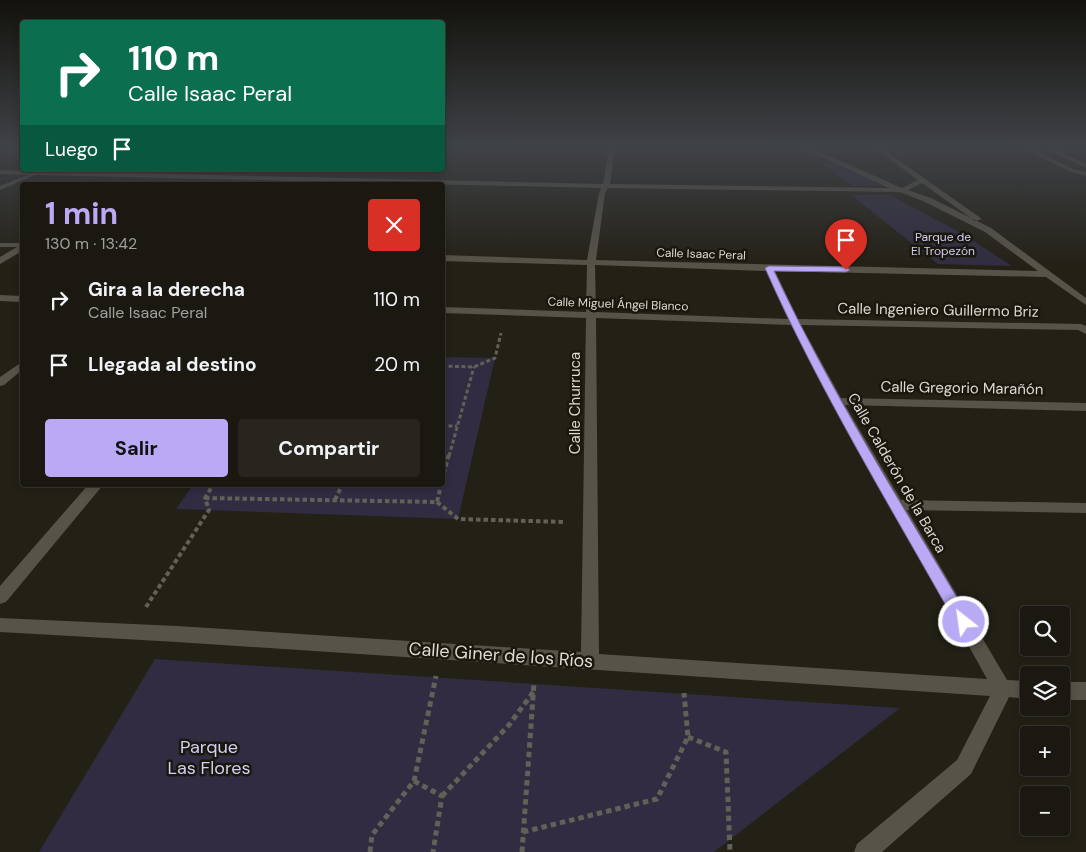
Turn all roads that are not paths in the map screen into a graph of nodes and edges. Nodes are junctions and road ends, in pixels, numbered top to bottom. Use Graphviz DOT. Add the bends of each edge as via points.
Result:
graph roads {
  1 [pos="606,186"];
  2 [pos="662,187"];
  3 [pos="893,187"];
  4 [pos="909,187"];
  5 [pos="935,187"];
  6 [pos="903,190"];
  7 [pos="988,230"];
  8 [pos="0,245"];
  9 [pos="20,247"];
  10 [pos="20,248"];
  11 [pos="445,258"];
  12 [pos="0,261"];
  13 [pos="591,263"];
  14 [pos="769,268"];
  15 [pos="1048,274"];
  16 [pos="0,298"];
  17 [pos="20,299"];
  18 [pos="1086,302"];
  19 [pos="445,310"];
  20 [pos="592,315"];
  21 [pos="794,322"];
  22 [pos="1084,329"];
  23 [pos="20,367"];
  24 [pos="0,383"];
  25 [pos="837,401"];
  26 [pos="1086,407"];
  27 [pos="94,487"];
  28 [pos="896,505"];
  29 [pos="1086,508"];
  30 [pos="0,597"];
  31 [pos="0,625"];
  32 [pos="590,660"];
  33 [pos="1003,690"];
  34 [pos="1020,690"];
  35 [pos="1070,691"];
  36 [pos="1086,691"];
  37 [pos="865,852"];
  1 -- 13 [label="street, Calle Churruca"];
  2 -- 6 [label="street"];
  3 -- 6 [label="street"];
  4 -- 6 [label="street"];
  5 -- 7 [label="street" via="977,217"];
  6 -- 7 [label="street"];
  7 -- 15 [label="street"];
  8 -- 9 [label="street"];
  10 -- 12 [label="street"];
  11 -- 13 [label="street, Calle Isaac Peral"];
  13 -- 14 [label="street, Calle Isaac Peral"];
  13 -- 20 [label="street, Calle Churruca"];
  14 -- 15 [label="street, Calle Isaac Peral"];
  14 -- 21 [label="street, Calle Calderón de la Barca"];
  15 -- 18 [label="street"];
  16 -- 17 [label="street"];
  19 -- 20 [label="street, Calle Miguel Ángel Blanco"];
  20 -- 21 [label="street, Calle Miguel Ángel Blanco"];
  20 -- 32 [label="street, Calle Churruca"];
  21 -- 22 [label="street, Calle Ingeniero Guillermo Briz"];
  21 -- 25 [label="street, Calle Calderón de la Barca"];
  23 -- 24 [label="street"];
  25 -- 26 [label="street, Calle Gregorio Marañón"];
  25 -- 28 [label="street, Calle Calderón de la Barca"];
  27 -- 30 [label="street"];
  28 -- 29 [label="street"];
  28 -- 33 [label="street, Calle Calderón de la Barca"];
  31 -- 32 [label="street, Calle Giner de los Ríos"];
  32 -- 33 [label="street, Calle Giner de los Ríos"];
  33 -- 34 [label="street, Calle Giner de los Ríos"];
  33 -- 37 [label="street" via="964,767"];
  35 -- 36 [label="street"];
}
